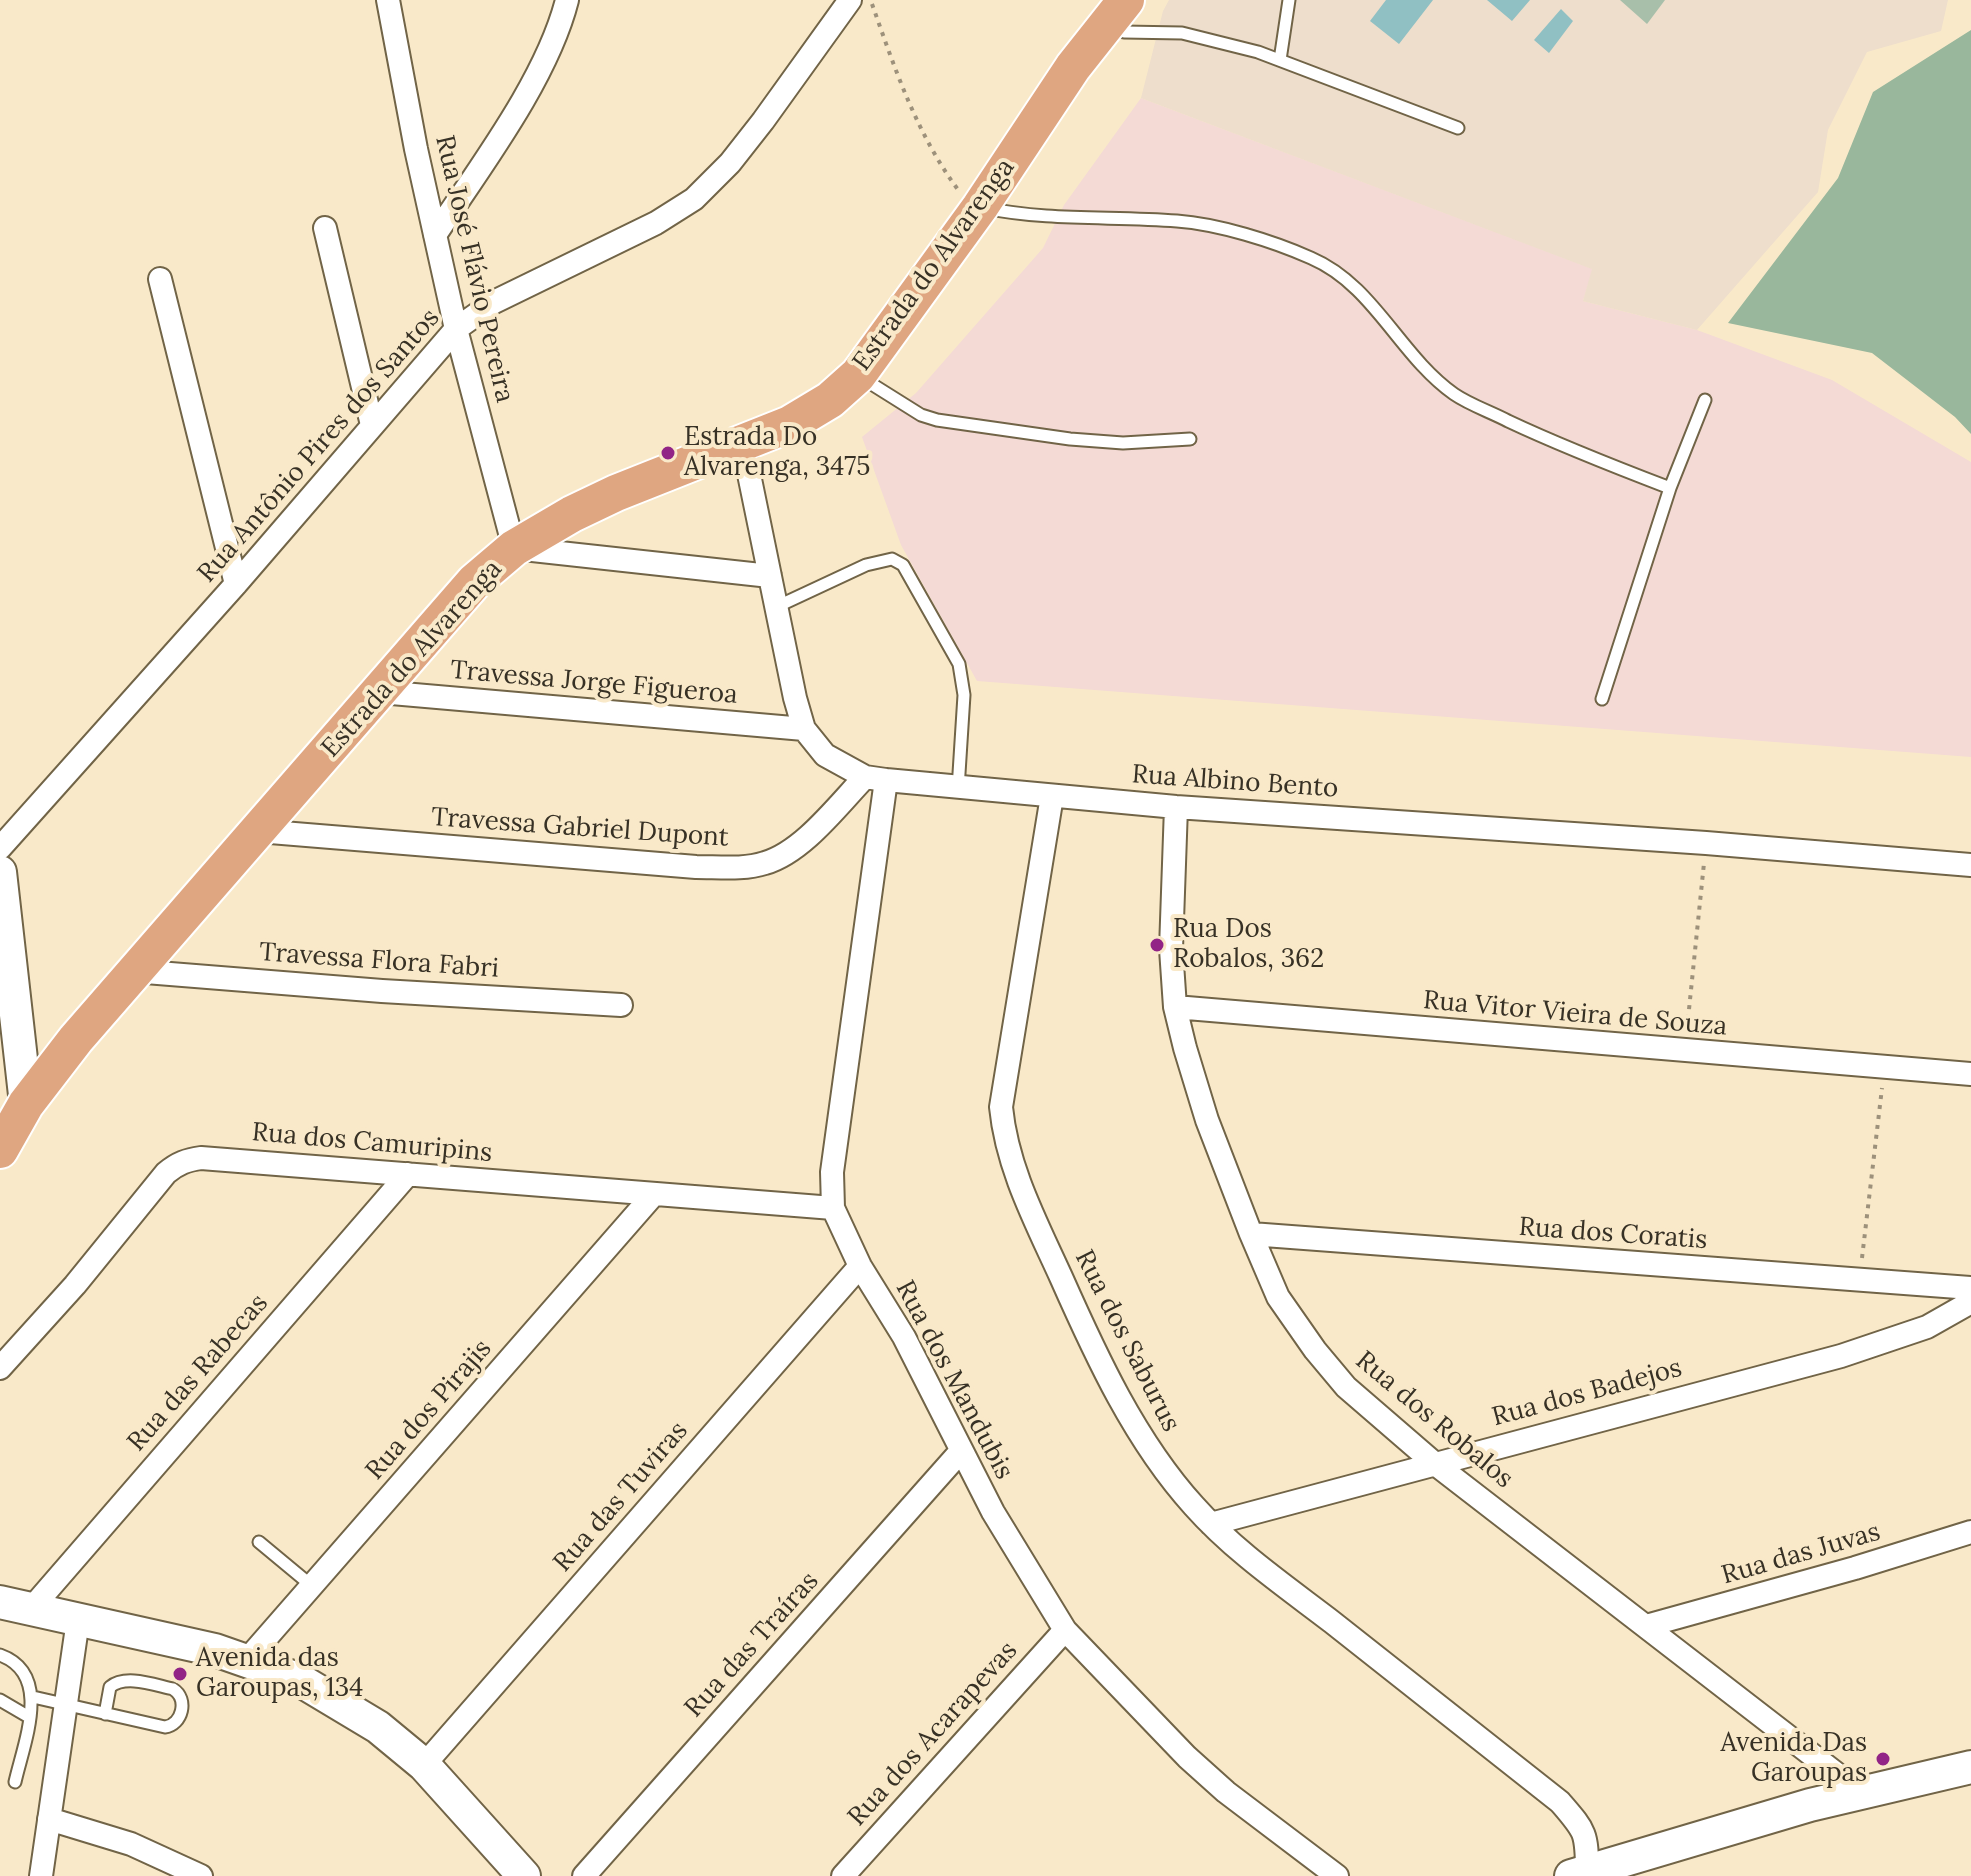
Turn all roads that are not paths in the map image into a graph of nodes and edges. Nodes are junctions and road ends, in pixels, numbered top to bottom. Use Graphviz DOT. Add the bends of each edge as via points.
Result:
graph roads {
  1 [pos="388,0"];
  2 [pos="567,0"];
  3 [pos="850,0"];
  4 [pos="1153,0"];
  5 [pos="1289,0"];
  6 [pos="1125,16"];
  7 [pos="1280,60"];
  8 [pos="1458,128"];
  9 [pos="980,207"];
  10 [pos="325,228"];
  11 [pos="435,235"];
  12 [pos="160,279"];
  13 [pos="456,329"];
  14 [pos="858,375"];
  15 [pos="1705,400"];
  16 [pos="372,425"];
  17 [pos="1190,439"];
  18 [pos="743,445"];
  19 [pos="1670,488"];
  20 [pos="514,548"];
  21 [pos="770,576"];
  22 [pos="236,584"];
  23 [pos="776,607"];
  24 [pos="380,692"];
  25 [pos="1602,699"];
  26 [pos="804,729"];
  27 [pos="876,778"];
  28 [pos="958,789"];
  29 [pos="1052,796"];
  30 [pos="1176,807"];
  31 [pos="258,831"];
  32 [pos="0,848"];
  33 [pos="1971,865"];
  34 [pos="0,872"];
  35 [pos="133,971"];
  36 [pos="621,1005"];
  37 [pos="1175,1007"];
  38 [pos="1971,1074"];
  39 [pos="26,1104"];
  40 [pos="0,1150"];
  41 [pos="408,1174"];
  42 [pos="654,1194"];
  43 [pos="833,1208"];
  44 [pos="1251,1234"];
  45 [pos="860,1266"];
  46 [pos="1971,1288"];
  47 [pos="1971,1302"];
  48 [pos="0,1368"];
  49 [pos="961,1451"];
  50 [pos="1434,1463"];
  51 [pos="1211,1524"];
  52 [pos="1971,1532"];
  53 [pos="259,1542"];
  54 [pos="313,1586"];
  55 [pos="16,1606"];
  56 [pos="78,1620"];
  57 [pos="1646,1626"];
  58 [pos="1065,1630"];
  59 [pos="0,1655"];
  60 [pos="246,1661"];
  61 [pos="33,1697"];
  62 [pos="0,1700"];
  63 [pos="66,1705"];
  64 [pos="105,1714"];
  65 [pos="29,1717"];
  66 [pos="424,1765"];
  67 [pos="1971,1767"];
  68 [pos="15,1782"];
  69 [pos="1860,1792"];
  70 [pos="49,1819"];
  71 [pos="1579,1874"];
  72 [pos="41,1876"];
  73 [pos="201,1876"];
  74 [pos="524,1876"];
  75 [pos="584,1876"];
  76 [pos="843,1876"];
  77 [pos="1337,1876"];
  1 -- 11 [label="street, Rua José Flávio Pereira"];
  2 -- 11 [label="street" via="517,111"];
  3 -- 13 [label="street, Rua Antônio Pires dos Santos" via="755,132 694,199 494,302"];
  4 -- 6 [label="main road, Estrada do Alvarenga"];
  5 -- 7 [label="lane"];
  6 -- 7 [label="lane"];
  6 -- 9 [label="main road, Estrada do Alvarenga" via="1099,62 1028,133"];
  7 -- 8 [label="lane"];
  9 -- 14 [label="main road, Estrada do Alvarenga"];
  9 -- 19 [label="lane" via="1015,214 1218,227 1311,258 1344,276 1429,374 1456,396 1572,451"];
  10 -- 16 [label="street"];
  11 -- 13 [label="street, Rua José Flávio Pereira"];
  12 -- 22 [label="street"];
  13 -- 16 [label="street, Rua Antônio Pires dos Santos"];
  13 -- 20 [label="street, Rua José Flávio Pereira"];
  14 -- 17 [label="lane" via="937,420 1096,441"];
  14 -- 18 [label="main road, Estrada do Alvarenga" via="830,400"];
  15 -- 19 [label="lane"];
  16 -- 22 [label="street, Rua Antônio Pires dos Santos"];
  18 -- 20 [label="main road, Estrada do Alvarenga" via="616,493"];
  18 -- 21 [label="street, Rua Albino Bento"];
  19 -- 25 [label="lane"];
  20 -- 21 [label="street"];
  20 -- 24 [label="main road, Estrada do Alvarenga" via="474,582"];
  21 -- 23 [label="street, Rua Albino Bento"];
  22 -- 32 [label="street, Rua Antônio Pires dos Santos"];
  23 -- 26 [label="street, Rua Albino Bento"];
  23 -- 28 [label="lane" via="866,565 892,559 903,565 959,664 964,695"];
  24 -- 26 [label="street, Travessa Jorge Figueroa"];
  24 -- 31 [label="main road, Estrada do Alvarenga"];
  26 -- 27 [label="street, Rua Albino Bento" via="825,755"];
  27 -- 28 [label="street, Rua Albino Bento"];
  27 -- 31 [label="street, Travessa Gabriel Dupont" via="789,852 763,865 741,868"];
  27 -- 43 [label="street, Rua dos Mandubis" via="832,1172"];
  28 -- 29 [label="street, Rua Albino Bento"];
  29 -- 30 [label="street, Rua Albino Bento"];
  29 -- 51 [label="street, Rua dos Saburus" via="1001,1107 1005,1140 1031,1211 1110,1382 1151,1450"];
  30 -- 33 [label="street, Rua Albino Bento"];
  30 -- 37 [label="street, Rua dos Robalos" via="1171,949"];
  31 -- 35 [label="main road, Estrada do Alvarenga"];
  34 -- 39 [label="street"];
  35 -- 36 [label="street, Travessa Flora Fabri"];
  35 -- 39 [label="main road, Estrada do Alvarenga"];
  37 -- 38 [label="street, Rua Vitor Vieira de Souza"];
  37 -- 44 [label="street, Rua dos Robalos" via="1207,1120"];
  39 -- 40 [label="main road, Estrada do Alvarenga"];
  41 -- 42 [label="street, Rua dos Camuripins"];
  41 -- 48 [label="street, Rua dos Camuripins" via="201,1158 177,1164"];
  41 -- 55 [label="street, Rua das Rabecas"];
  42 -- 43 [label="street, Rua dos Camuripins"];
  42 -- 54 [label="street, Rua dos Pirajis"];
  43 -- 45 [label="street, Rua dos Mandubis"];
  44 -- 46 [label="street, Rua dos Coratis"];
  44 -- 50 [label="street, Rua dos Robalos" via="1278,1297 1315,1350 1346,1387"];
  45 -- 49 [label="street, Rua dos Mandubis" via="904,1337"];
  45 -- 66 [label="street, Rua das Tuviras"];
  47 -- 50 [label="street, Rua dos Badejos" via="1927,1327 1878,1345"];
  49 -- 58 [label="street, Rua dos Mandubis"];
  49 -- 75 [label="street, Rua das Traíras"];
  50 -- 51 [label="street, Rua dos Badejos"];
  50 -- 57 [label="street, Rua dos Robalos"];
  51 -- 71 [label="street, Rua dos Saburus" via="1560,1802 1583,1828 1587,1850"];
  52 -- 57 [label="street, Rua das Juvas"];
  53 -- 54 [label="lane"];
  54 -- 60 [label="street, Rua dos Pirajis"];
  55 -- 56 [label="street"];
  56 -- 60 [label="street"];
  56 -- 63 [label="street"];
  57 -- 69 [label="street, Rua dos Robalos"];
  58 -- 76 [label="street, Rua dos Acarapevas"];
  58 -- 77 [label="street, Rua dos Mandubis" via="1187,1757"];
  59 -- 61 [label="lane" via="15,1660 29,1678"];
  60 -- 66 [label="street" via="298,1679 378,1727"];
  61 -- 63 [label="lane"];
  61 -- 65 [label="lane"];
  62 -- 65 [label="lane"];
  63 -- 64 [label="lane"];
  63 -- 70 [label="street"];
  64 -- 64 [label="lane" via="171,1727 183,1700 173,1689 125,1680 110,1687"];
  65 -- 68 [label="lane"];
  66 -- 74 [label="street"];
  67 -- 69 [label="street"];
  69 -- 71 [label="street"];
  70 -- 72 [label="street"];
  70 -- 73 [label="street" via="131,1844"];
}
